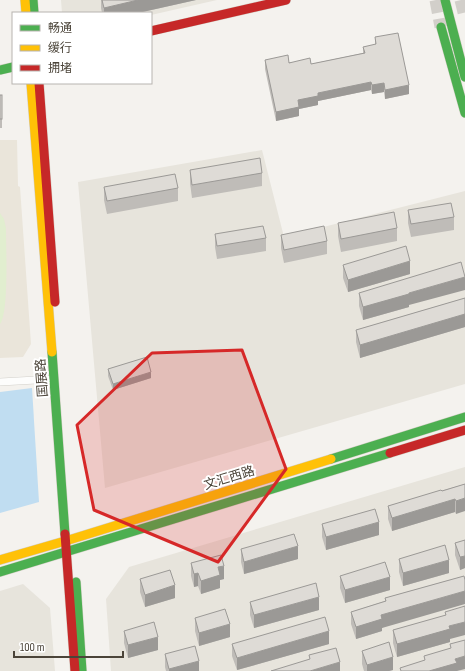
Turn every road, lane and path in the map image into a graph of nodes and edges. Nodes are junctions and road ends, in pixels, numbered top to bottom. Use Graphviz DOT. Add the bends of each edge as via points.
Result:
graph roads {
  1 [pos="25,0"];
  2 [pos="33,0"];
  3 [pos="286,0"];
  4 [pos="445,0"];
  5 [pos="26,12"];
  6 [pos="34,12"];
  7 [pos="441,27"];
  8 [pos="152,31"];
  9 [pos="12,67"];
  10 [pos="0,70"];
  11 [pos="465,77"];
  12 [pos="31,84"];
  13 [pos="39,84"];
  14 [pos="465,113"];
  15 [pos="54,378"];
  16 [pos="0,382"];
  17 [pos="465,417"];
  18 [pos="465,430"];
  19 [pos="69,540"];
  20 [pos="70,552"];
  21 [pos="0,560"];
  22 [pos="0,572"];
  23 [pos="75,671"];
  24 [pos="82,671"];
  1 -- 5 [label="main road"];
  2 -- 6 [label="main road"];
  3 -- 8 [label="main road"];
  4 -- 11 [label="main road"];
  7 -- 14 [label="main road"];
  9 -- 10 [label="main road"];
  12 -- 15 [label="main road, 国展路"];
  13 -- 19 [label="main road, 国展路"];
  15 -- 16 [label="street"];
  15 -- 19 [label="main road, 国展路"];
  17 -- 19 [label="main road, 文汇西路"];
  18 -- 20 [label="main road, 文汇西路"];
  19 -- 20 [label="main road, 国展路"];
  19 -- 21 [label="main road, 文汇西路"];
  20 -- 22 [label="main road, 文汇西路"];
  20 -- 23 [label="main road, 国展路"];
  20 -- 24 [label="main road, 国展路"];
}
